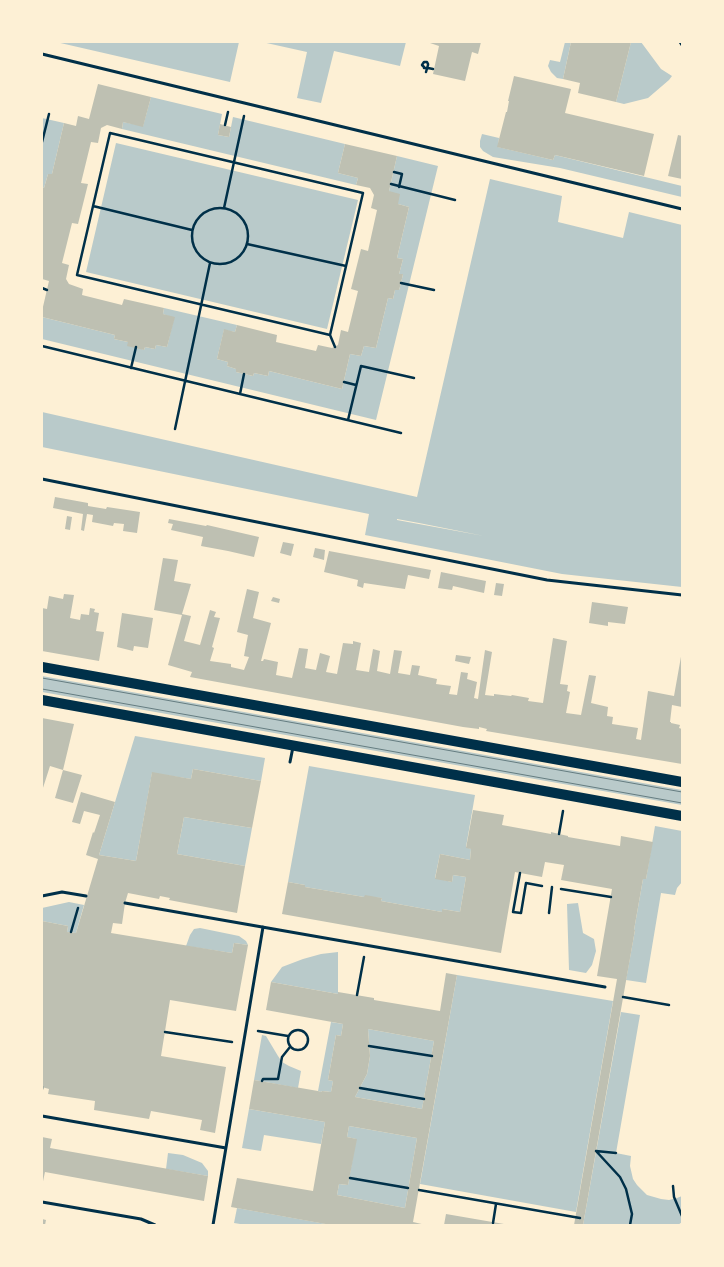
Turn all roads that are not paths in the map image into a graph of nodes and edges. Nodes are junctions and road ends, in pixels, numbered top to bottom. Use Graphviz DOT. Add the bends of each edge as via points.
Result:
graph roads {
  1 [pos="680,42"];
  2 [pos="682,45"];
  3 [pos="42,54"];
  4 [pos="682,209"];
  5 [pos="42,479"];
  6 [pos="682,595"];
  7 [pos="42,668"];
  8 [pos="42,700"];
  9 [pos="293,746"];
  10 [pos="290,762"];
  11 [pos="682,782"];
  12 [pos="682,816"];
  13 [pos="42,896"];
  14 [pos="86,896"];
  15 [pos="125,903"];
  16 [pos="263,927"];
  17 [pos="605,987"];
  18 [pos="42,1116"];
  19 [pos="226,1148"];
  20 [pos="42,1202"];
  21 [pos="155,1225"];
  22 [pos="213,1225"];
  1 -- 2 [label="lane"];
  3 -- 4 [label="lane"];
  5 -- 6 [label="lane" via="548,580"];
  7 -- 11 [label="main road"];
  8 -- 9 [label="main road"];
  9 -- 10 [label="lane"];
  9 -- 12 [label="main road"];
  13 -- 14 [label="lane" via="62,892"];
  15 -- 16 [label="lane"];
  16 -- 17 [label="lane"];
  16 -- 19 [label="lane"];
  18 -- 19 [label="lane"];
  19 -- 22 [label="lane"];
  20 -- 21 [label="lane" via="141,1219"];
}
